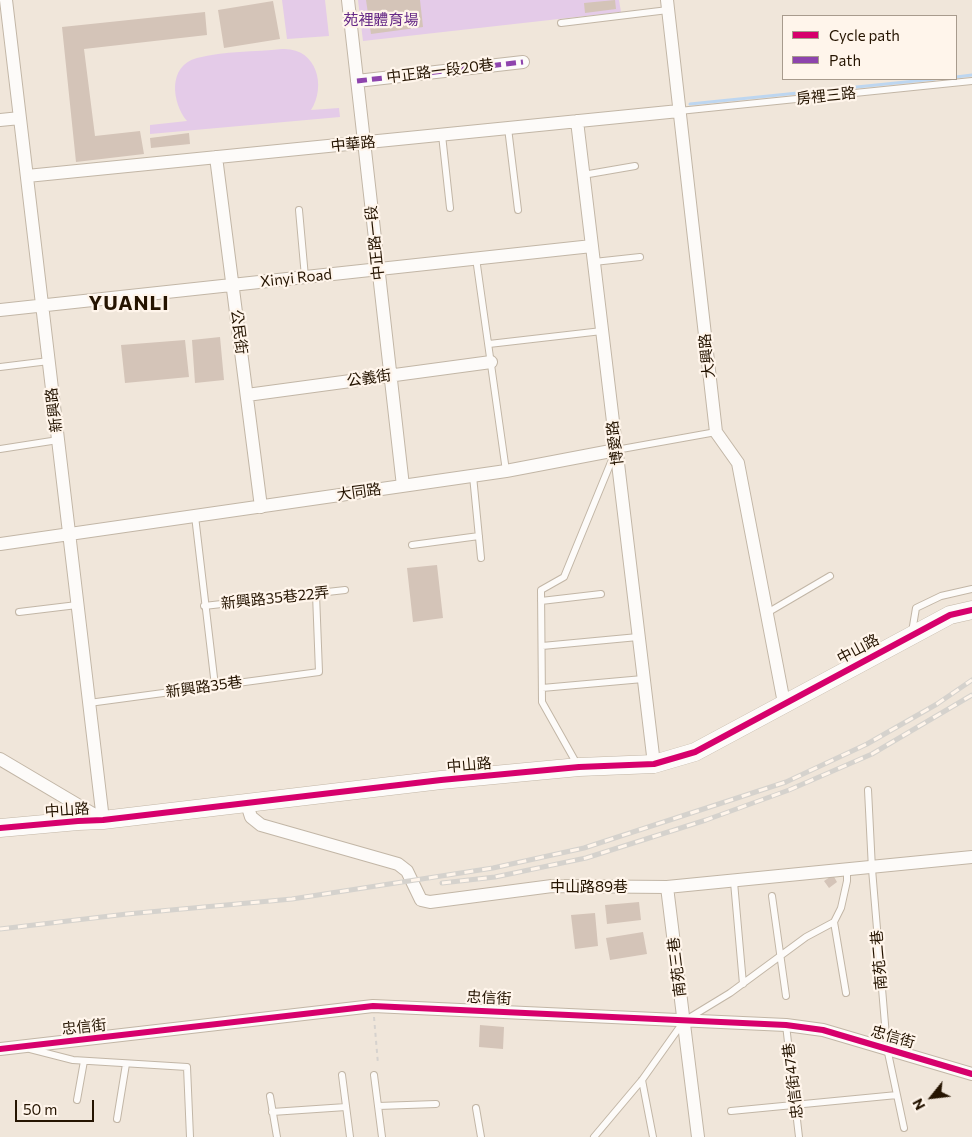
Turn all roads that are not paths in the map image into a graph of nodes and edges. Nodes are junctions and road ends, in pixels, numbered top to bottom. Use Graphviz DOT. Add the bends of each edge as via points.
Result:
graph roads {
  1 [pos="6,0"];
  2 [pos="348,0"];
  3 [pos="668,5"];
  4 [pos="561,24"];
  5 [pos="523,62"];
  6 [pos="357,81"];
  7 [pos="972,81"];
  8 [pos="680,111"];
  9 [pos="20,118"];
  10 [pos="0,120"];
  11 [pos="577,121"];
  12 [pos="508,128"];
  13 [pos="442,135"];
  14 [pos="364,142"];
  15 [pos="216,157"];
  16 [pos="636,166"];
  17 [pos="583,175"];
  18 [pos="27,176"];
  19 [pos="450,208"];
  20 [pos="299,210"];
  21 [pos="518,210"];
  22 [pos="592,246"];
  23 [pos="640,257"];
  24 [pos="476,258"];
  25 [pos="594,262"];
  26 [pos="378,269"];
  27 [pos="305,277"];
  28 [pos="232,285"];
  29 [pos="42,306"];
  30 [pos="0,310"];
  31 [pos="602,331"];
  32 [pos="489,344"];
  33 [pos="49,361"];
  34 [pos="491,362"];
  35 [pos="0,368"];
  36 [pos="390,375"];
  37 [pos="247,395"];
  38 [pos="716,432"];
  39 [pos="58,440"];
  40 [pos="0,449"];
  41 [pos="616,450"];
  42 [pos="506,471"];
  43 [pos="474,476"];
  44 [pos="403,486"];
  45 [pos="261,507"];
  46 [pos="195,516"];
  47 [pos="69,536"];
  48 [pos="479,536"];
  49 [pos="0,544"];
  50 [pos="412,545"];
  51 [pos="481,558"];
  52 [pos="830,576"];
  53 [pos="972,589"];
  54 [pos="345,590"];
  55 [pos="316,594"];
  56 [pos="601,594"];
  57 [pos="542,601"];
  58 [pos="77,605"];
  59 [pos="204,606"];
  60 [pos="972,610"];
  61 [pos="19,612"];
  62 [pos="767,613"];
  63 [pos="911,635"];
  64 [pos="638,636"];
  65 [pos="542,646"];
  66 [pos="644,679"];
  67 [pos="214,686"];
  68 [pos="542,688"];
  69 [pos="89,703"];
  70 [pos="784,703"];
  71 [pos="0,759"];
  72 [pos="654,764"];
  73 [pos="579,768"];
  74 [pos="868,790"];
  75 [pos="246,802"];
  76 [pos="103,820"];
  77 [pos="0,828"];
  78 [pos="972,857"];
  79 [pos="872,868"];
  80 [pos="847,870"];
  81 [pos="734,882"];
  82 [pos="667,887"];
  83 [pos="772,896"];
  84 [pos="834,922"];
  85 [pos="780,958"];
  86 [pos="744,984"];
  87 [pos="846,993"];
  88 [pos="786,996"];
  89 [pos="684,1021"];
  90 [pos="786,1025"];
  91 [pos="21,1047"];
  92 [pos="887,1048"];
  93 [pos="0,1049"];
  94 [pos="84,1061"];
  95 [pos="126,1064"];
  96 [pos="972,1074"];
  97 [pos="342,1075"];
  98 [pos="374,1075"];
  99 [pos="642,1080"];
  100 [pos="897,1095"];
  101 [pos="270,1096"];
  102 [pos="77,1100"];
  103 [pos="436,1104"];
  104 [pos="378,1106"];
  105 [pos="797,1106"];
  106 [pos="346,1107"];
  107 [pos="476,1108"];
  108 [pos="272,1112"];
  109 [pos="731,1112"];
  110 [pos="117,1119"];
  111 [pos="904,1128"];
  112 [pos="190,1137"];
  113 [pos="277,1137"];
  114 [pos="350,1137"];
  115 [pos="382,1137"];
  116 [pos="480,1137"];
  117 [pos="594,1137"];
  118 [pos="653,1137"];
  119 [pos="698,1137"];
  120 [pos="799,1137"];
  1 -- 9 [label="street, 新興路"];
  2 -- 6 [label="street, 中正路一段"];
  3 -- 4 [label="lane"];
  3 -- 8 [label="street, 大興路"];
  5 -- 6 [label="street, 中正路一段20巷"];
  6 -- 14 [label="street, 中正路一段"];
  7 -- 8 [label="lane, 房裡三路"];
  8 -- 11 [label="street, 中華路"];
  8 -- 38 [label="street, 大興路"];
  9 -- 10 [label="street"];
  9 -- 18 [label="street, 新興路"];
  11 -- 12 [label="street, 中華路"];
  11 -- 17 [label="street, 博愛路"];
  12 -- 13 [label="street, 中華路"];
  12 -- 21 [label="lane"];
  13 -- 14 [label="street, 中華路"];
  13 -- 19 [label="lane"];
  14 -- 15 [label="street, 中華路"];
  14 -- 26 [label="street, 中正路一段"];
  15 -- 18 [label="street, 中華路"];
  15 -- 28 [label="street, 公民街"];
  16 -- 17 [label="lane"];
  17 -- 22 [label="street, 博愛路"];
  18 -- 29 [label="street, 新興路"];
  20 -- 27 [label="lane"];
  22 -- 24 [label="street, Xinyi Road"];
  22 -- 25 [label="street, 博愛路"];
  23 -- 25 [label="lane"];
  24 -- 26 [label="street, Xinyi Road"];
  24 -- 32 [label="lane"];
  25 -- 31 [label="street, 博愛路"];
  26 -- 27 [label="street, Xinyi Road"];
  26 -- 36 [label="street, 中正路一段"];
  27 -- 28 [label="street, Xinyi Road"];
  28 -- 29 [label="street, Xinyi Road"];
  28 -- 37 [label="street, 公民街"];
  29 -- 30 [label="street, Xinyi Road"];
  29 -- 33 [label="street, 新興路"];
  31 -- 32 [label="lane"];
  31 -- 41 [label="street, 博愛路"];
  32 -- 34 [label="lane"];
  33 -- 35 [label="lane"];
  33 -- 39 [label="street, 新興路"];
  34 -- 36 [label="street, 公義街"];
  34 -- 42 [label="lane"];
  36 -- 37 [label="street, 公義街"];
  36 -- 44 [label="street, 中正路一段"];
  37 -- 45 [label="street, 公民街"];
  38 -- 41 [label="lane, 大同路"];
  38 -- 62 [label="street, 大興路" via="738,463"];
  39 -- 40 [label="lane"];
  39 -- 47 [label="street, 新興路"];
  41 -- 42 [label="street, 大同路"];
  41 -- 57 [label="lane" via="564,577 541,590"];
  41 -- 64 [label="street, 博愛路"];
  42 -- 43 [label="street, 大同路"];
  43 -- 44 [label="street, 大同路"];
  43 -- 48 [label="lane"];
  44 -- 45 [label="street, 大同路"];
  45 -- 46 [label="street, 大同路"];
  46 -- 47 [label="street, 大同路"];
  46 -- 59 [label="lane, 新興路35巷22弄"];
  47 -- 49 [label="street, 大同路"];
  47 -- 58 [label="street, 新興路"];
  48 -- 50 [label="lane"];
  48 -- 51 [label="lane"];
  52 -- 62 [label="lane"];
  53 -- 63 [label="lane" via="941,596 916,608"];
  54 -- 55 [label="lane, 新興路35巷22弄"];
  55 -- 59 [label="lane, 新興路35巷22弄"];
  55 -- 67 [label="lane, 新興路35巷" via="319,672"];
  56 -- 57 [label="lane"];
  57 -- 65 [label="lane"];
  58 -- 61 [label="lane"];
  58 -- 69 [label="street, 新興路"];
  59 -- 67 [label="lane, 新興路35巷22弄"];
  60 -- 63 [label="street, 中山路" via="950,614"];
  62 -- 70 [label="street, 大興路"];
  63 -- 70 [label="street, 中山路"];
  64 -- 65 [label="lane"];
  64 -- 66 [label="street, 博愛路"];
  65 -- 68 [label="lane"];
  66 -- 68 [label="lane"];
  66 -- 72 [label="street, 博愛路"];
  67 -- 69 [label="lane, 新興路35巷"];
  68 -- 73 [label="lane" via="542,702"];
  69 -- 76 [label="street, 新興路"];
  70 -- 72 [label="street, 中山路" via="695,752"];
  71 -- 76 [label="street"];
  72 -- 73 [label="street, 中山路"];
  73 -- 75 [label="street, 中山路"];
  74 -- 79 [label="lane, 南苑二巷"];
  75 -- 76 [label="street, 中山路"];
  75 -- 82 [label="street, 中山路89巷" via="251,817 261,825 398,864 407,871 421,900 430,902 552,886"];
  76 -- 77 [label="street, 中山路"];
  78 -- 79 [label="street, 中山路89巷"];
  79 -- 80 [label="street, 中山路89巷"];
  79 -- 92 [label="lane, 南苑二巷"];
  80 -- 81 [label="street, 中山路89巷"];
  80 -- 84 [label="lane" via="841,908"];
  81 -- 82 [label="street, 中山路89巷"];
  81 -- 86 [label="lane"];
  82 -- 89 [label="street, 南苑三巷"];
  83 -- 85 [label="lane"];
  84 -- 85 [label="lane" via="806,937"];
  84 -- 87 [label="lane"];
  85 -- 86 [label="lane"];
  85 -- 88 [label="lane"];
  86 -- 89 [label="lane"];
  89 -- 90 [label="street, 忠信街"];
  89 -- 91 [label="street, 忠信街" via="374,1006"];
  89 -- 99 [label="lane"];
  89 -- 119 [label="street, 南苑三巷"];
  90 -- 92 [label="street, 忠信街" via="823,1030"];
  90 -- 105 [label="lane, 忠信街47巷"];
  91 -- 93 [label="street, 忠信街"];
  91 -- 94 [label="lane"];
  92 -- 96 [label="street, 忠信街"];
  92 -- 100 [label="lane, 南苑二巷"];
  94 -- 95 [label="lane"];
  94 -- 102 [label="lane"];
  95 -- 110 [label="lane"];
  95 -- 112 [label="lane" via="187,1067"];
  97 -- 106 [label="lane"];
  98 -- 104 [label="lane"];
  99 -- 117 [label="lane"];
  99 -- 118 [label="lane"];
  100 -- 105 [label="lane"];
  100 -- 111 [label="lane, 南苑二巷"];
  101 -- 108 [label="lane"];
  103 -- 104 [label="lane"];
  104 -- 115 [label="lane"];
  105 -- 109 [label="lane"];
  105 -- 120 [label="lane, 忠信街47巷"];
  106 -- 108 [label="lane"];
  106 -- 114 [label="lane"];
  107 -- 116 [label="lane"];
  108 -- 113 [label="lane"];
}
